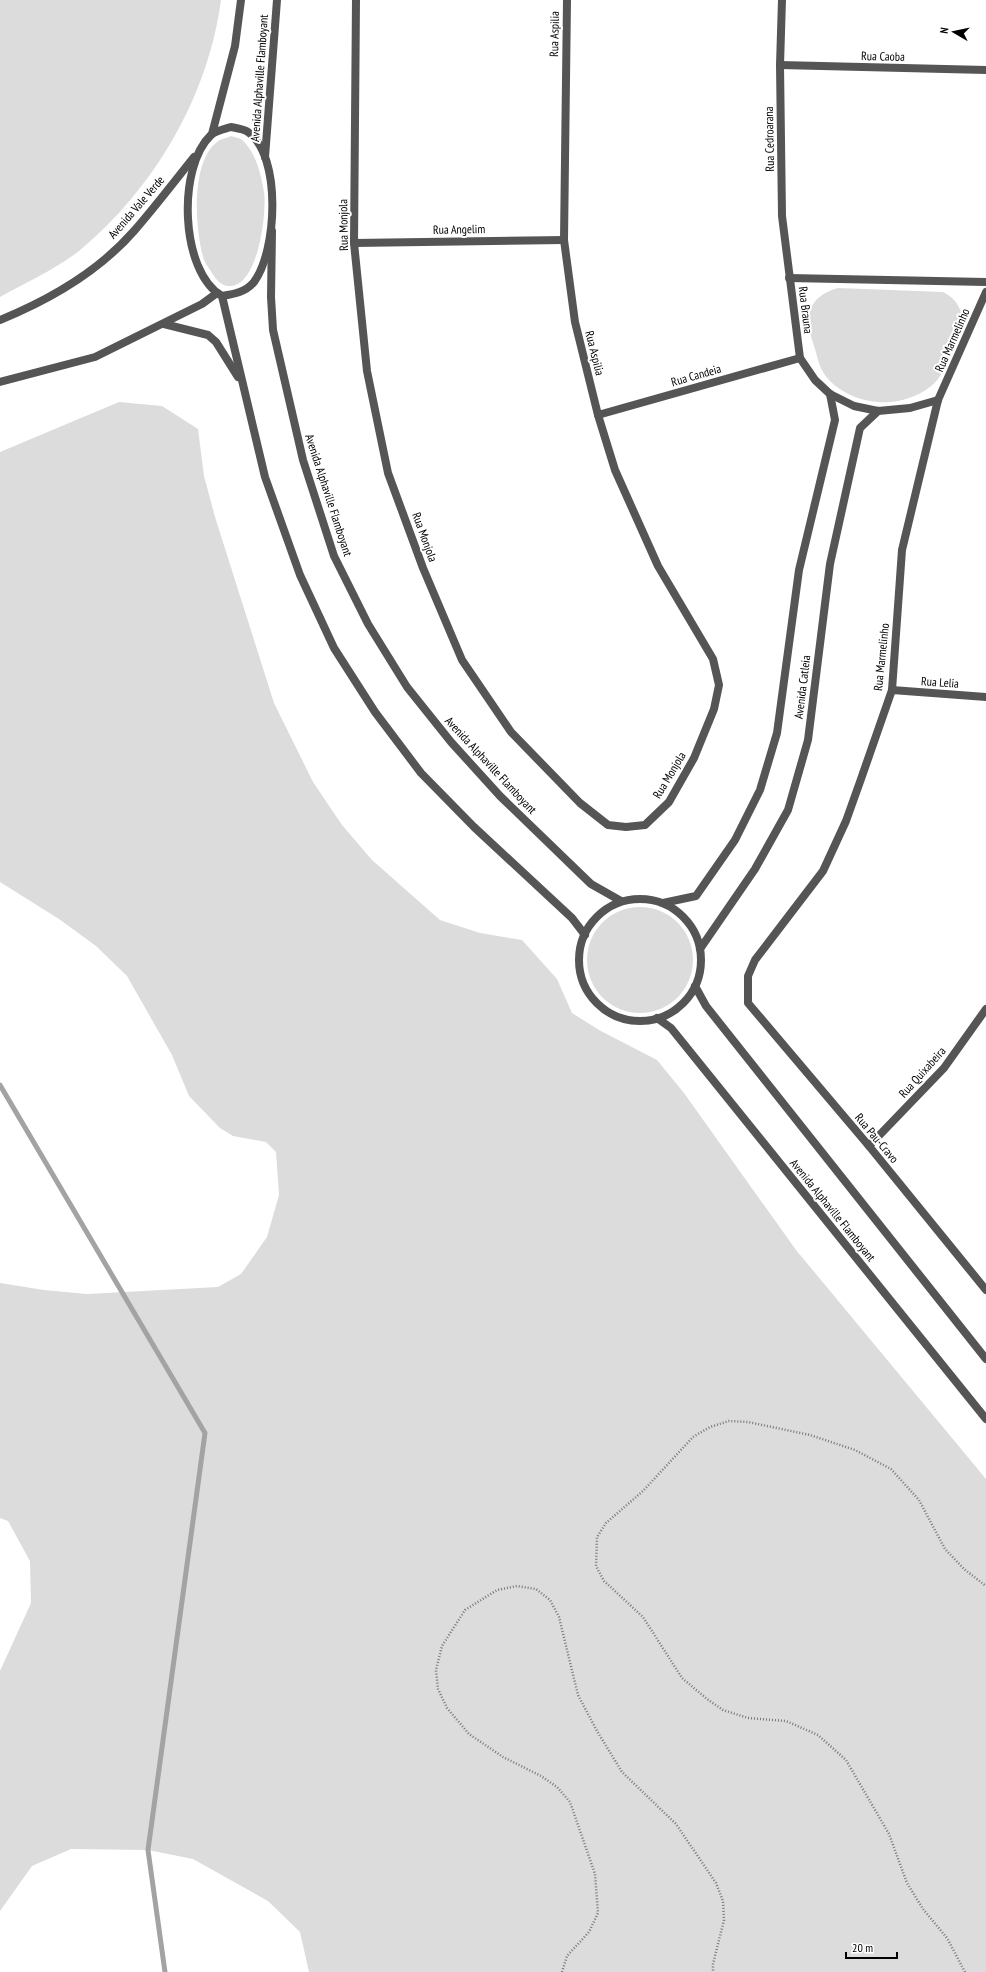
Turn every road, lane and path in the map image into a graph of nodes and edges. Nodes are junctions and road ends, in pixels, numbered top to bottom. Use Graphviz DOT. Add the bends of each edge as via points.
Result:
graph roads {
  1 [pos="241,0"];
  2 [pos="277,0"];
  3 [pos="356,0"];
  4 [pos="567,0"];
  5 [pos="782,0"];
  6 [pos="780,65"];
  7 [pos="986,70"];
  8 [pos="212,134"];
  9 [pos="199,150"];
  10 [pos="265,158"];
  11 [pos="272,230"];
  12 [pos="564,240"];
  13 [pos="354,242"];
  14 [pos="789,278"];
  15 [pos="986,282"];
  16 [pos="986,292"];
  17 [pos="219,295"];
  18 [pos="0,320"];
  19 [pos="164,324"];
  20 [pos="800,358"];
  21 [pos="0,382"];
  22 [pos="242,383"];
  23 [pos="830,394"];
  24 [pos="938,400"];
  25 [pos="878,411"];
  26 [pos="598,415"];
  27 [pos="719,685"];
  28 [pos="892,690"];
  29 [pos="986,697"];
  30 [pos="621,902"];
  31 [pos="663,903"];
  32 [pos="585,935"];
  33 [pos="700,949"];
  34 [pos="695,986"];
  35 [pos="748,1003"];
  36 [pos="986,1009"];
  37 [pos="657,1018"];
  38 [pos="869,1146"];
  39 [pos="986,1290"];
  40 [pos="986,1359"];
  41 [pos="986,1420"];
  42 [pos="986,1586"];
  43 [pos="562,1972"];
  44 [pos="713,1972"];
  45 [pos="965,1972"];
  1 -- 8 [label="street, Avenida Alphaville Flamboyant" via="235,46"];
  2 -- 10 [label="street, Avenida Alphaville Flamboyant"];
  3 -- 13 [label="street, Rua Monjola"];
  4 -- 12 [label="street, Rua Aspilia"];
  5 -- 6 [label="street, Rua Cedroarana"];
  6 -- 7 [label="street, Rua Caoba"];
  6 -- 14 [label="street, Rua Cedroarana" via="782,216"];
  8 -- 9 [label="street, Avenida Vale Verde"];
  8 -- 10 [label="street" via="230,127 247,131 257,142"];
  9 -- 17 [label="street" via="192,169 187,199 189,230 204,279"];
  9 -- 18 [label="street, Avenida Vale Verde" via="134,232 98,265 54,294"];
  10 -- 11 [label="street" via="273,193"];
  11 -- 17 [label="street" via="263,264 254,282 241,292"];
  11 -- 30 [label="street, Avenida Alphaville Flamboyant" via="273,330 303,460 334,556 368,624 407,687 451,742 500,796 591,884"];
  12 -- 13 [label="street, Rua Angelim"];
  12 -- 26 [label="street, Rua Aspilia" via="575,322"];
  13 -- 27 [label="street, Rua Monjola" via="367,371 388,473 462,660 511,732 580,803 608,825 646,825 669,802 694,758 714,709"];
  14 -- 15 [label="street, Rua Brauna"];
  14 -- 20 [label="street, Rua Brauna"];
  16 -- 24 [label="street, Rua Marmelinho"];
  17 -- 19 [label="street"];
  17 -- 22 [label="street"];
  19 -- 21 [label="street" via="95,356"];
  19 -- 22 [label="street" via="208,335 216,342"];
  20 -- 23 [label="street, Rua Brauna" via="815,380"];
  20 -- 26 [label="street, Rua Candeia"];
  22 -- 32 [label="street" via="265,477 300,575 338,654 374,712 421,773 474,827 572,918"];
  23 -- 25 [label="street, Rua Brauna" via="854,406"];
  23 -- 31 [label="street, Avenida Catleia" via="834,420 799,570 777,733 760,790 735,840 696,896"];
  24 -- 25 [label="street, Rua Brauna" via="910,408"];
  24 -- 28 [label="street, Rua Marmelinho" via="902,550"];
  25 -- 33 [label="street, Avenida Catleia" via="860,428 858,435 830,564 808,740 788,810 756,869"];
  26 -- 27 [label="street, Rua Aspilia" via="614,470 658,566 713,660"];
  28 -- 29 [label="street, Rua Lelia"];
  28 -- 35 [label="street, Rua Marmelinho" via="842,828 823,871 755,960 748,976"];
  30 -- 31 [label="street" via="649,899"];
  30 -- 32 [label="street" via="599,915"];
  31 -- 33 [label="street" via="680,913 693,929"];
  32 -- 37 [label="street" via="580,954 581,974 589,992 602,1007 619,1017 638,1021"];
  33 -- 34 [label="street" via="701,968"];
  34 -- 37 [label="street" via="682,1004"];
  34 -- 40 [label="street" via="706,1006"];
  35 -- 38 [label="street, Rua Pau-Cravo"];
  36 -- 38 [label="street, Rua Quixabeira" via="944,1068"];
  37 -- 41 [label="street, Avenida Alphaville Flamboyant" via="671,1028"];
  38 -- 39 [label="street, Rua Pau-Cravo"];
  42 -- 45 [label="path" via="945,1550 919,1500 891,1469 855,1450 810,1435 748,1422 723,1423 693,1437 643,1491 606,1523 597,1537 596,1566 604,1581 643,1617 682,1678 723,1710 748,1718 786,1721 818,1735 846,1760 889,1834 907,1883 923,1909 947,1938"];
  43 -- 44 [label="path" via="567,1956 589,1932 598,1913 596,1874 570,1802 558,1787 503,1757 469,1734 447,1708 438,1689 436,1670 442,1646 465,1610 497,1590 517,1586 536,1589 550,1600 559,1617 578,1695 597,1731 622,1772 676,1824 716,1883 724,1901 724,1920"];
}
